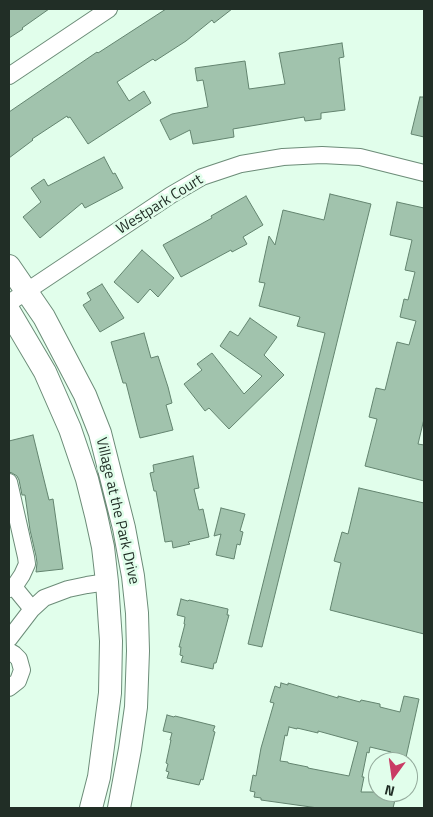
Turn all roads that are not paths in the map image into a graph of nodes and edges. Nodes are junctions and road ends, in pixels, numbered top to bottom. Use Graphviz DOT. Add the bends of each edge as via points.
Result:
graph roads {
  1 [pos="109,9"];
  2 [pos="9,76"];
  3 [pos="424,173"];
  4 [pos="9,266"];
  5 [pos="18,297"];
  6 [pos="9,311"];
  7 [pos="9,482"];
  8 [pos="107,582"];
  9 [pos="11,588"];
  10 [pos="32,609"];
  11 [pos="12,644"];
  12 [pos="9,688"];
  13 [pos="91,808"];
  14 [pos="118,808"];
  1 -- 2 [label="street"];
  3 -- 5 [label="street, Westpark Court" via="360,157 322,155 241,164 202,177 171,195"];
  4 -- 5 [label="street, Village at the Park Drive"];
  5 -- 14 [label="street, Village at the Park Drive" via="44,316 84,395 100,434 124,528 133,576 138,642 136,707"];
  6 -- 8 [label="street, Village at the Park Drive" via="45,372 70,429 96,515"];
  7 -- 9 [label="street" via="27,564"];
  8 -- 10 [label="street" via="62,591 44,598"];
  8 -- 13 [label="street, Village at the Park Drive" via="110,693 99,777"];
  9 -- 10 [label="street"];
  10 -- 11 [label="street"];
  11 -- 12 [label="street" via="22,670 18,681"];
}
